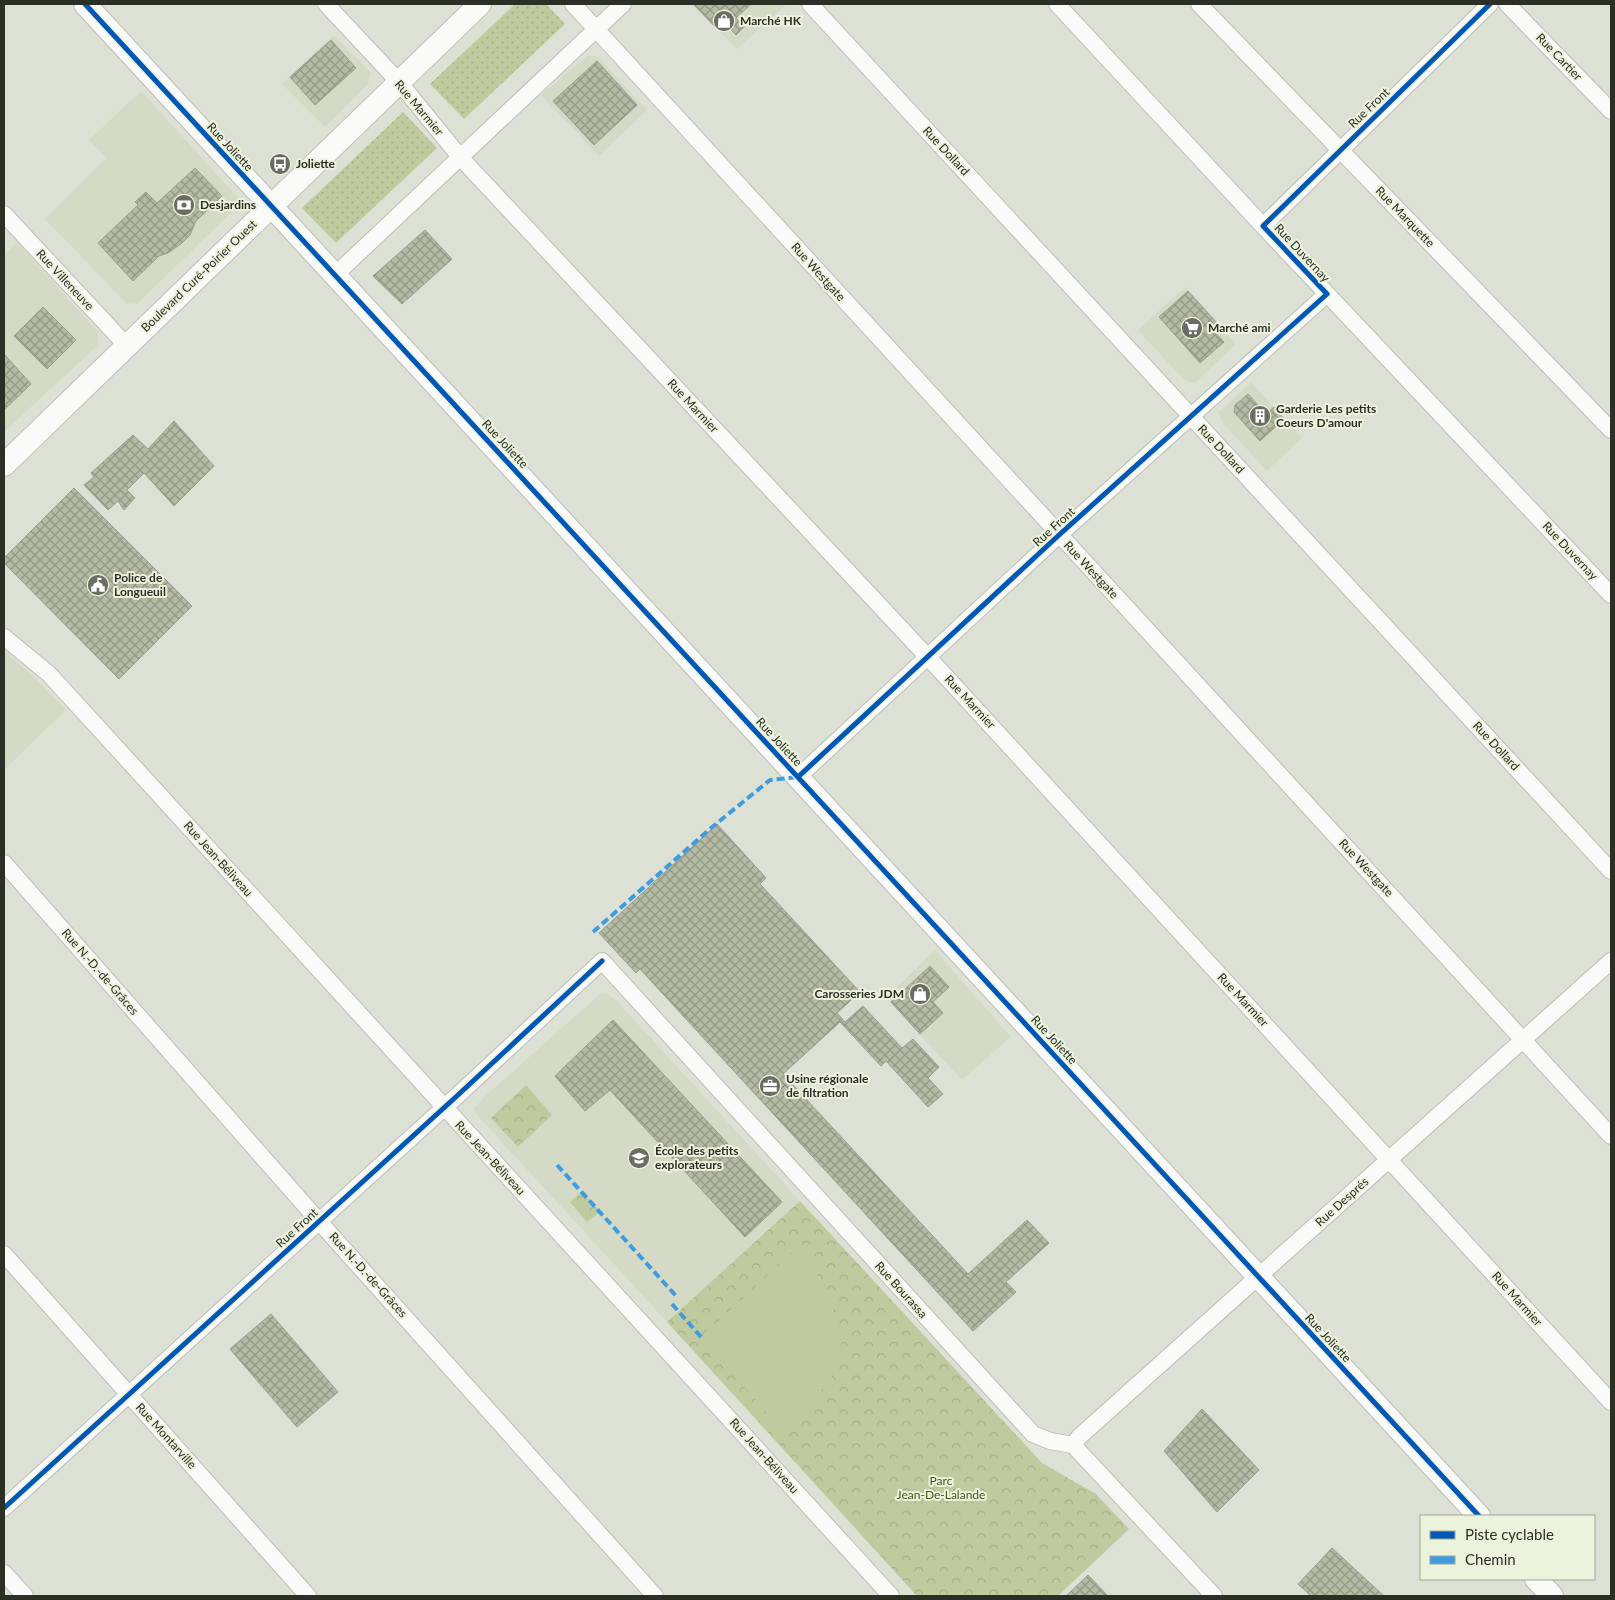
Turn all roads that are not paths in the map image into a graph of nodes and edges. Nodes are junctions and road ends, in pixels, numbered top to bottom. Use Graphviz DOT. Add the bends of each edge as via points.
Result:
graph roads {
  1 [pos="85,4"];
  2 [pos="326,4"];
  3 [pos="480,4"];
  4 [pos="572,4"];
  5 [pos="623,4"];
  6 [pos="810,4"];
  7 [pos="1057,4"];
  8 [pos="1199,4"];
  9 [pos="1490,4"];
  10 [pos="1507,4"];
  11 [pos="596,29"];
  12 [pos="399,82"];
  13 [pos="1611,111"];
  14 [pos="1340,150"];
  15 [pos="460,157"];
  16 [pos="272,206"];
  17 [pos="4,214"];
  18 [pos="1263,226"];
  19 [pos="335,274"];
  20 [pos="1327,294"];
  21 [pos="127,346"];
  22 [pos="1192,417"];
  23 [pos="1611,430"];
  24 [pos="4,465"];
  25 [pos="1059,535"];
  26 [pos="1611,595"];
  27 [pos="4,637"];
  28 [pos="928,657"];
  29 [pos="798,777"];
  30 [pos="4,863"];
  31 [pos="1611,871"];
  32 [pos="602,961"];
  33 [pos="1611,961"];
  34 [pos="1524,1039"];
  35 [pos="444,1108"];
  36 [pos="1611,1136"];
  37 [pos="1390,1160"];
  38 [pos="319,1221"];
  39 [pos="4,1254"];
  40 [pos="1258,1277"];
  41 [pos="129,1394"];
  42 [pos="1611,1402"];
  43 [pos="1073,1444"];
  44 [pos="4,1508"];
  45 [pos="1478,1515"];
  46 [pos="4,1573"];
  47 [pos="1537,1580"];
  48 [pos="25,1596"];
  49 [pos="308,1596"];
  50 [pos="655,1596"];
  51 [pos="891,1596"];
  52 [pos="1214,1596"];
  53 [pos="1552,1596"];
  1 -- 16 [label="street, Rue Joliette"];
  2 -- 12 [label="street, Rue Marmier"];
  3 -- 12 [label="street, Boulevard Curé-Poirier Ouest"];
  4 -- 11 [label="street, Rue Westgate"];
  5 -- 11 [label="street"];
  6 -- 22 [label="street, Rue Dollard"];
  7 -- 18 [label="street, Rue Duvernay"];
  8 -- 14 [label="street, Rue Marquette"];
  9 -- 14 [label="street, Rue Front"];
  10 -- 13 [label="street, Rue Cartier"];
  11 -- 15 [label="street"];
  11 -- 25 [label="street, Rue Westgate"];
  12 -- 15 [label="street, Rue Marmier"];
  12 -- 16 [label="street, Boulevard Curé-Poirier Ouest"];
  14 -- 18 [label="street, Rue Front"];
  14 -- 23 [label="street, Rue Marquette"];
  15 -- 19 [label="street"];
  15 -- 28 [label="street, Rue Marmier"];
  16 -- 19 [label="street, Rue Joliette"];
  16 -- 21 [label="street, Boulevard Curé-Poirier Ouest"];
  17 -- 21 [label="street, Rue Villeneuve"];
  18 -- 20 [label="street, Rue Duvernay"];
  19 -- 29 [label="street, Rue Joliette"];
  20 -- 22 [label="street, Rue Front"];
  20 -- 26 [label="street, Rue Duvernay"];
  21 -- 24 [label="street, Boulevard Curé-Poirier Ouest"];
  22 -- 25 [label="street, Rue Front"];
  22 -- 31 [label="street, Rue Dollard"];
  25 -- 28 [label="street, Rue Front"];
  25 -- 34 [label="street, Rue Westgate"];
  27 -- 35 [label="street, Rue Jean-Béliveau" via="49,674"];
  28 -- 29 [label="street, Rue Front"];
  28 -- 37 [label="street, Rue Marmier"];
  29 -- 40 [label="street, Rue Joliette"];
  30 -- 38 [label="street, Rue N.-D.-de-Grâces"];
  32 -- 35 [label="street, Rue Front"];
  32 -- 43 [label="street, Rue Bourassa" via="1033,1434 1050,1441"];
  33 -- 34 [label="street, Rue Després"];
  34 -- 36 [label="street, Rue Westgate"];
  34 -- 37 [label="street, Rue Després"];
  35 -- 38 [label="street, Rue Front"];
  35 -- 51 [label="street, Rue Jean-Béliveau"];
  37 -- 40 [label="street, Rue Després"];
  37 -- 42 [label="street, Rue Marmier"];
  38 -- 41 [label="street, Rue Front"];
  38 -- 50 [label="street, Rue N.-D.-de-Grâces"];
  39 -- 41 [label="street, Rue Montarville"];
  40 -- 43 [label="street, Rue Després"];
  40 -- 45 [label="street, Rue Joliette"];
  41 -- 44 [label="street, Rue Front"];
  41 -- 49 [label="street, Rue Montarville"];
  43 -- 52 [label="street"];
  46 -- 48 [label="street"];
  47 -- 53 [label="street"];
}
